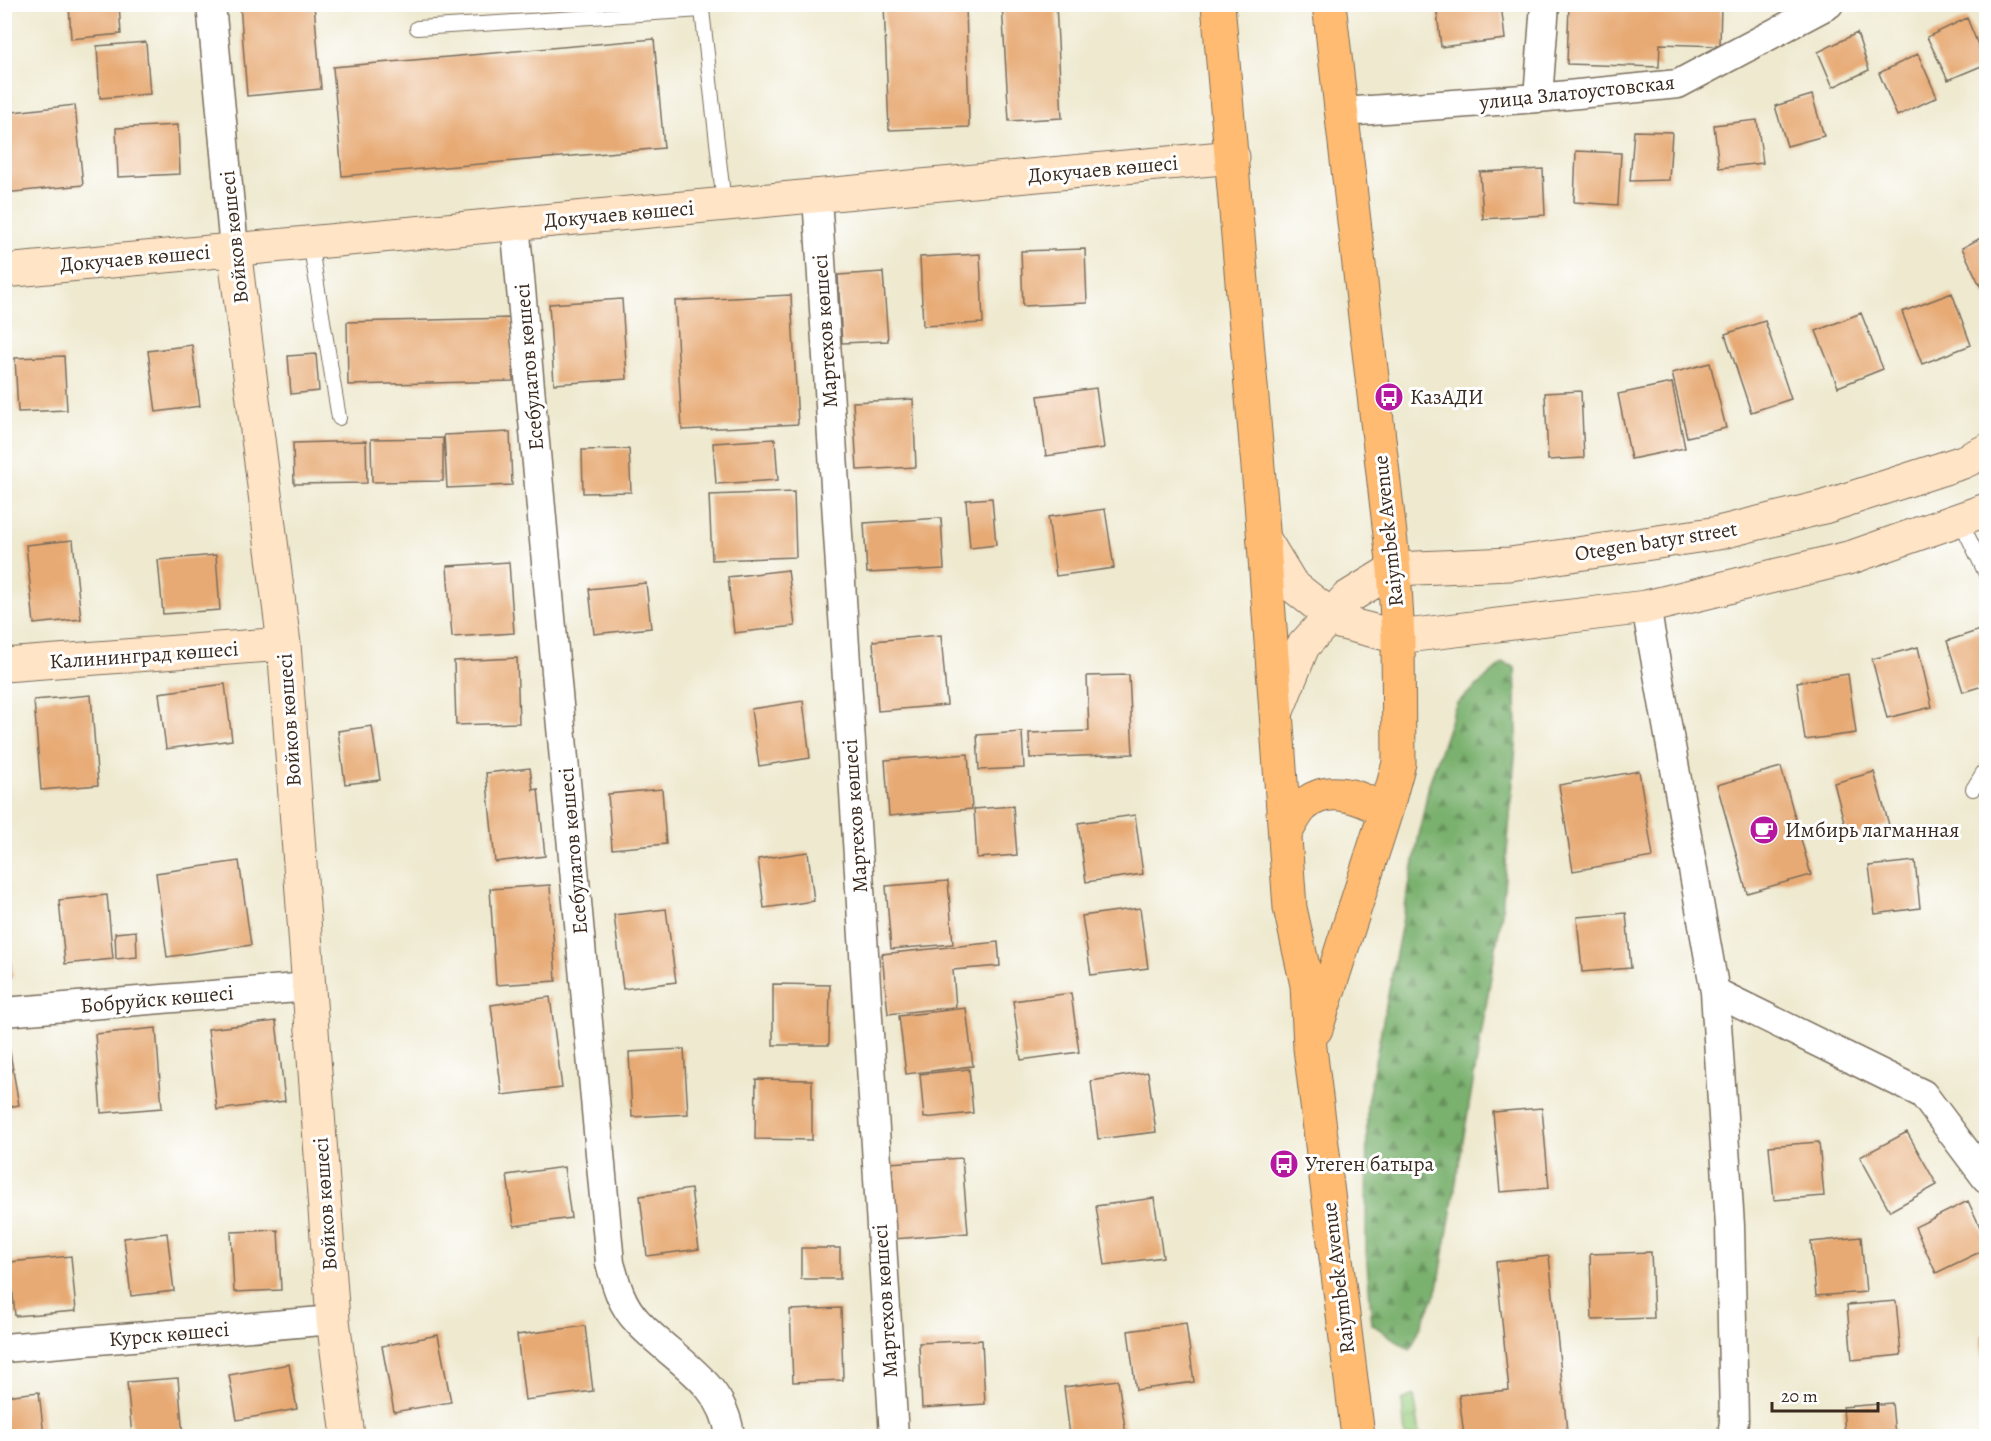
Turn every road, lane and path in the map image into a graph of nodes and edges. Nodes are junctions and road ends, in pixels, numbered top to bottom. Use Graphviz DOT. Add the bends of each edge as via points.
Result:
graph roads {
  1 [pos="210,4"];
  2 [pos="1218,4"];
  3 [pos="1329,4"];
  4 [pos="1545,4"];
  5 [pos="1829,4"];
  6 [pos="417,28"];
  7 [pos="1538,98"];
  8 [pos="1343,112"];
  9 [pos="1233,158"];
  10 [pos="817,196"];
  11 [pos="724,204"];
  12 [pos="515,223"];
  13 [pos="310,242"];
  14 [pos="234,249"];
  15 [pos="4,271"];
  16 [pos="339,418"];
  17 [pos="1986,451"];
  18 [pos="1973,515"];
  19 [pos="1264,539"];
  20 [pos="1394,569"];
  21 [pos="1986,574"];
  22 [pos="1646,607"];
  23 [pos="1331,615"];
  24 [pos="1398,637"];
  25 [pos="284,644"];
  26 [pos="4,665"];
  27 [pos="1277,711"];
  28 [pos="1986,768"];
  29 [pos="1973,789"];
  30 [pos="1386,812"];
  31 [pos="1285,834"];
  32 [pos="309,987"];
  33 [pos="1715,992"];
  34 [pos="4,1012"];
  35 [pos="1310,1048"];
  36 [pos="1986,1178"];
  37 [pos="333,1320"];
  38 [pos="4,1348"];
  39 [pos="348,1437"];
  40 [pos="730,1437"];
  41 [pos="894,1437"];
  42 [pos="1358,1437"];
  43 [pos="1732,1437"];
  1 -- 14 [label="street, Войков көшесі"];
  2 -- 9 [label="main road, Raiymbek Avenue"];
  3 -- 8 [label="main road, Raiymbek Avenue"];
  4 -- 7 [label="street"];
  5 -- 7 [label="street, улица Златоустовская" via="1678,84"];
  6 -- 11 [label="lane" via="702,10"];
  7 -- 8 [label="street, улица Златоустовская"];
  8 -- 20 [label="main road, Raiymbek Avenue"];
  9 -- 10 [label="street, Докучаев көшесі"];
  9 -- 19 [label="main road, Raiymbek Avenue"];
  10 -- 11 [label="street, Докучаев көшесі"];
  10 -- 41 [label="street, Мартехов көшесі"];
  11 -- 12 [label="street, Докучаев көшесі"];
  12 -- 13 [label="street, Докучаев көшесі"];
  12 -- 40 [label="street, Есебулатов көшесі" via="610,1263 618,1293 636,1321 711,1387 728,1422"];
  13 -- 14 [label="street, Докучаев көшесі"];
  13 -- 16 [label="lane"];
  14 -- 15 [label="street, Докучаев көшесі"];
  14 -- 25 [label="street, Войков көшесі"];
  17 -- 20 [label="street, Otegen batyr street" via="1824,507 1718,533 1510,564"];
  18 -- 21 [label="lane"];
  18 -- 22 [label="street" via="1852,556"];
  19 -- 23 [label="street" via="1292,585"];
  19 -- 27 [label="main road, Raiymbek Avenue"];
  20 -- 23 [label="street, Otegen batyr street" via="1347,598"];
  20 -- 24 [label="main road, Raiymbek Avenue"];
  22 -- 24 [label="street"];
  22 -- 33 [label="street"];
  23 -- 24 [label="street" via="1339,622"];
  23 -- 27 [label="street, Otegen batyr street" via="1303,646"];
  24 -- 30 [label="main road, Raiymbek Avenue" via="1399,763"];
  25 -- 26 [label="street, Калининград көшесі"];
  25 -- 32 [label="street, Войков көшесі"];
  27 -- 31 [label="main road, Raiymbek Avenue"];
  28 -- 29 [label="lane"];
  30 -- 31 [label="main road" via="1341,793 1320,795 1302,807"];
  30 -- 35 [label="main road, Raiymbek Avenue"];
  31 -- 35 [label="main road, Raiymbek Avenue" via="1290,908 1306,985"];
  32 -- 34 [label="street, Бобруйск көшесі"];
  32 -- 37 [label="street, Войков көшесі"];
  33 -- 36 [label="street" via="1923,1094"];
  33 -- 43 [label="street" via="1730,1226"];
  35 -- 42 [label="main road, Raiymbek Avenue"];
  37 -- 38 [label="street, Курск көшесі"];
  37 -- 39 [label="street, Войков көшесі"];
}
